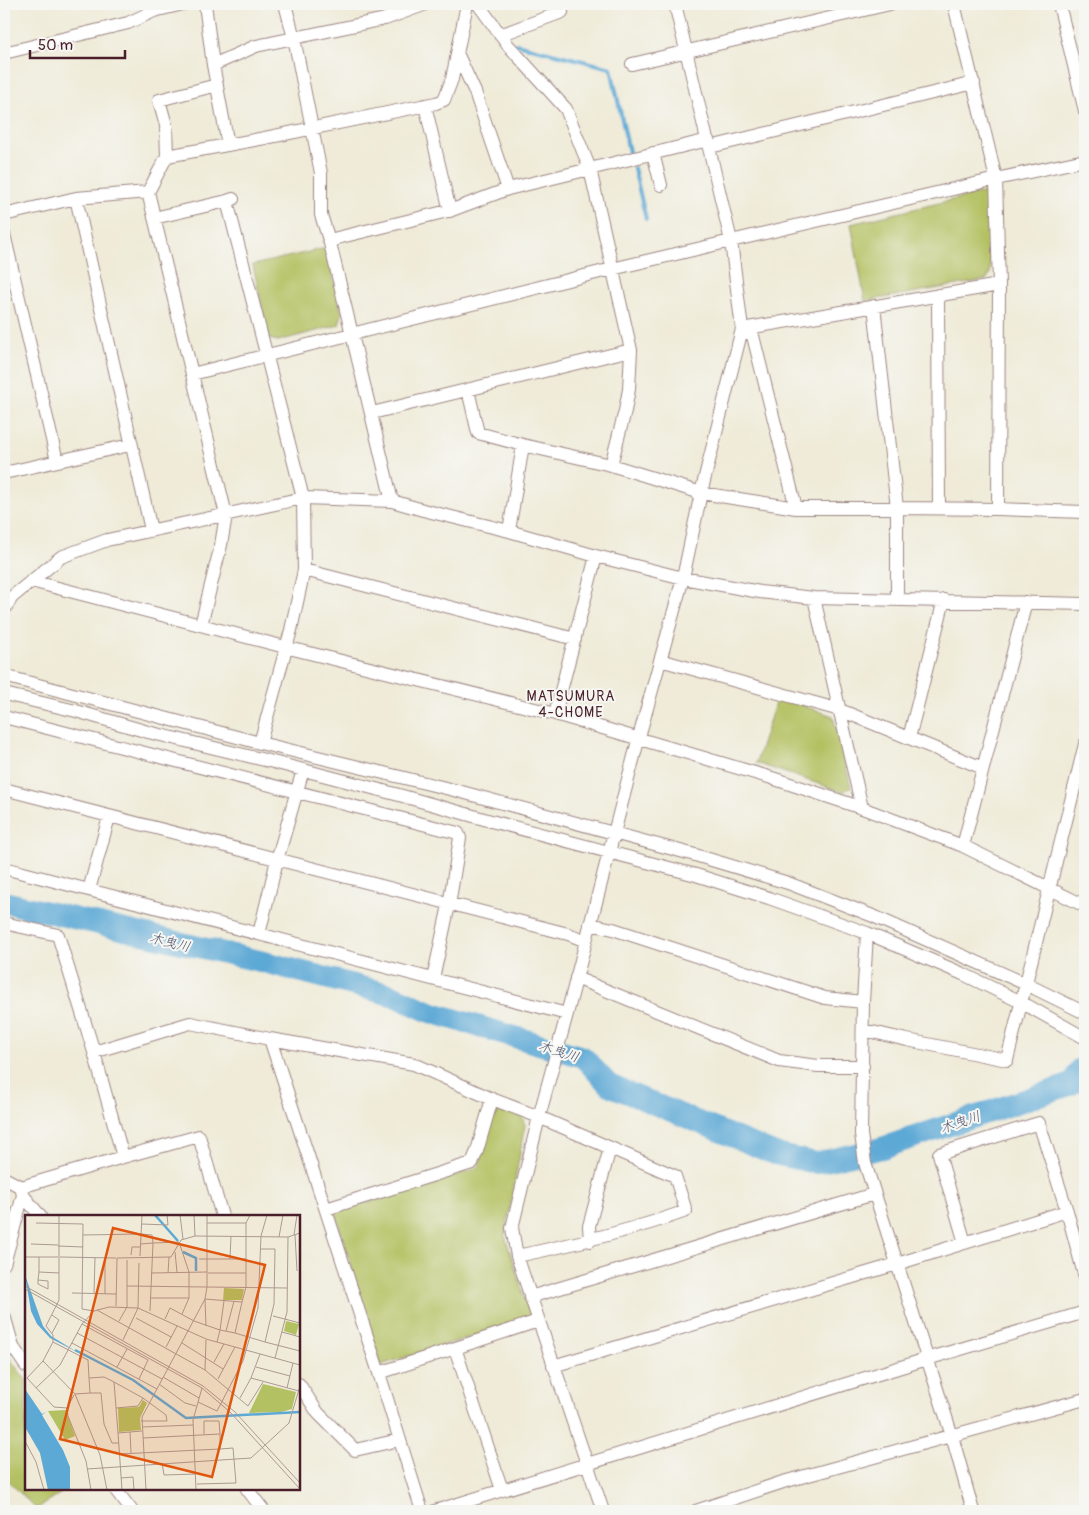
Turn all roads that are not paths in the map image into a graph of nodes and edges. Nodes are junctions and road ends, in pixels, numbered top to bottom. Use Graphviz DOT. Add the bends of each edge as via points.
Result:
graph roads {
  1 [pos="183,4"];
  2 [pos="205,4"];
  3 [pos="285,4"];
  4 [pos="426,4"];
  5 [pos="467,4"];
  6 [pos="478,4"];
  7 [pos="675,4"];
  8 [pos="890,4"];
  9 [pos="954,4"];
  10 [pos="1059,4"];
  11 [pos="842,9"];
  12 [pos="562,12"];
  13 [pos="500,35"];
  14 [pos="294,38"];
  15 [pos="687,52"];
  16 [pos="4,53"];
  17 [pos="457,53"];
  18 [pos="632,64"];
  19 [pos="214,65"];
  20 [pos="974,83"];
  21 [pos="217,85"];
  22 [pos="425,105"];
  23 [pos="1085,112"];
  24 [pos="311,129"];
  25 [pos="709,144"];
  26 [pos="228,145"];
  27 [pos="653,153"];
  28 [pos="167,156"];
  29 [pos="1085,160"];
  30 [pos="590,169"];
  31 [pos="996,179"];
  32 [pos="661,185"];
  33 [pos="508,189"];
  34 [pos="148,192"];
  35 [pos="76,198"];
  36 [pos="450,211"];
  37 [pos="4,215"];
  38 [pos="154,218"];
  39 [pos="4,234"];
  40 [pos="731,241"];
  41 [pos="330,243"];
  42 [pos="612,269"];
  43 [pos="998,285"];
  44 [pos="938,295"];
  45 [pos="874,306"];
  46 [pos="742,329"];
  47 [pos="352,334"];
  48 [pos="631,350"];
  49 [pos="267,355"];
  50 [pos="192,374"];
  51 [pos="468,390"];
  52 [pos="372,413"];
  53 [pos="130,444"];
  54 [pos="523,445"];
  55 [pos="57,461"];
  56 [pos="612,465"];
  57 [pos="4,473"];
  58 [pos="701,493"];
  59 [pos="303,498"];
  60 [pos="392,501"];
  61 [pos="796,508"];
  62 [pos="897,508"];
  63 [pos="939,508"];
  64 [pos="998,509"];
  65 [pos="1085,512"];
  66 [pos="226,514"];
  67 [pos="151,530"];
  68 [pos="509,531"];
  69 [pos="596,556"];
  70 [pos="304,570"];
  71 [pos="683,578"];
  72 [pos="31,581"];
  73 [pos="8,594"];
  74 [pos="814,598"];
  75 [pos="897,599"];
  76 [pos="944,600"];
  77 [pos="1026,602"];
  78 [pos="1085,604"];
  79 [pos="4,610"];
  80 [pos="200,625"];
  81 [pos="575,639"];
  82 [pos="285,647"];
  83 [pos="660,660"];
  84 [pos="4,676"];
  85 [pos="4,694"];
  86 [pos="840,710"];
  87 [pos="555,714"];
  88 [pos="4,717"];
  89 [pos="638,737"];
  90 [pos="909,738"];
  91 [pos="260,744"];
  92 [pos="1085,744"];
  93 [pos="983,768"];
  94 [pos="302,770"];
  95 [pos="4,789"];
  96 [pos="297,791"];
  97 [pos="862,808"];
  98 [pos="466,814"];
  99 [pos="109,817"];
  100 [pos="614,833"];
  101 [pos="460,838"];
  102 [pos="963,846"];
  103 [pos="608,853"];
  104 [pos="277,860"];
  105 [pos="4,868"];
  106 [pos="1049,888"];
  107 [pos="89,890"];
  108 [pos="450,905"];
  109 [pos="1085,906"];
  110 [pos="4,923"];
  111 [pos="590,924"];
  112 [pos="259,934"];
  113 [pos="867,934"];
  114 [pos="586,941"];
  115 [pos="576,978"];
  116 [pos="433,979"];
  117 [pos="1026,984"];
  118 [pos="863,1002"];
  119 [pos="1021,1002"];
  120 [pos="1085,1013"];
  121 [pos="567,1014"];
  122 [pos="864,1030"];
  123 [pos="1085,1038"];
  124 [pos="270,1039"];
  125 [pos="94,1052"];
  126 [pos="863,1066"];
  127 [pos="492,1099"];
  128 [pos="539,1117"];
  129 [pos="610,1148"];
  130 [pos="123,1157"];
  131 [pos="4,1178"];
  132 [pos="22,1191"];
  133 [pos="874,1194"];
  134 [pos="326,1209"];
  135 [pos="1067,1211"];
  136 [pos="39,1215"];
  137 [pos="222,1215"];
  138 [pos="590,1241"];
  139 [pos="965,1243"];
  140 [pos="517,1256"];
  141 [pos="4,1264"];
  142 [pos="896,1264"];
  143 [pos="1085,1278"];
  144 [pos="530,1297"];
  145 [pos="1085,1312"];
  146 [pos="4,1316"];
  147 [pos="538,1321"];
  148 [pos="455,1348"];
  149 [pos="927,1359"];
  150 [pos="25,1365"];
  151 [pos="553,1366"];
  152 [pos="379,1373"];
  153 [pos="300,1385"];
  154 [pos="1085,1399"];
  155 [pos="952,1436"];
  156 [pos="399,1440"];
  157 [pos="586,1463"];
  158 [pos="116,1490"];
  159 [pos="249,1490"];
  160 [pos="502,1490"];
  161 [pos="730,1506"];
  162 [pos="132,1511"];
  163 [pos="264,1511"];
  164 [pos="422,1511"];
  165 [pos="435,1511"];
  166 [pos="603,1511"];
  167 [pos="696,1511"];
  168 [pos="974,1511"];
  1 -- 16 [label="street" via="154,11 128,23"];
  2 -- 19 [label="street"];
  3 -- 14 [label="street"];
  4 -- 14 [label="street" via="385,19"];
  5 -- 17 [label="street"];
  6 -- 13 [label="street"];
  7 -- 15 [label="street"];
  8 -- 11 [label="street"];
  9 -- 20 [label="street"];
  10 -- 23 [label="street"];
  11 -- 15 [label="street"];
  12 -- 13 [label="street"];
  13 -- 30 [label="street" via="566,109"];
  14 -- 19 [label="street" via="256,46"];
  14 -- 24 [label="street"];
  15 -- 18 [label="street"];
  15 -- 25 [label="street"];
  17 -- 22 [label="street" via="444,100"];
  17 -- 33 [label="street" via="475,92"];
  19 -- 21 [label="street"];
  20 -- 25 [label="street"];
  20 -- 31 [label="street"];
  21 -- 26 [label="street"];
  21 -- 28 [label="street" via="159,100 166,125"];
  22 -- 24 [label="street"];
  22 -- 36 [label="street"];
  24 -- 26 [label="street"];
  24 -- 41 [label="street" via="321,173 321,215"];
  25 -- 27 [label="street"];
  25 -- 40 [label="street"];
  26 -- 28 [label="street"];
  27 -- 30 [label="street"];
  27 -- 32 [label="street"];
  28 -- 34 [label="street"];
  29 -- 31 [label="street"];
  30 -- 33 [label="street"];
  30 -- 42 [label="street"];
  31 -- 40 [label="street"];
  31 -- 43 [label="street"];
  33 -- 36 [label="street"];
  34 -- 35 [label="street"];
  34 -- 38 [label="street"];
  35 -- 37 [label="street"];
  35 -- 53 [label="street"];
  36 -- 41 [label="street" via="337,238"];
  38 -- 49 [label="street" via="230,200"];
  38 -- 50 [label="street"];
  39 -- 55 [label="street"];
  40 -- 42 [label="street"];
  40 -- 46 [label="street"];
  41 -- 47 [label="street"];
  42 -- 47 [label="street"];
  42 -- 48 [label="street"];
  43 -- 44 [label="street"];
  43 -- 64 [label="street"];
  44 -- 45 [label="street"];
  44 -- 63 [label="street"];
  45 -- 46 [label="street"];
  45 -- 62 [label="street"];
  46 -- 58 [label="street"];
  46 -- 61 [label="street" via="753,336"];
  47 -- 49 [label="street"];
  47 -- 52 [label="street"];
  48 -- 51 [label="street"];
  48 -- 56 [label="street" via="629,390"];
  49 -- 50 [label="street"];
  49 -- 59 [label="street"];
  50 -- 66 [label="street"];
  51 -- 52 [label="street"];
  51 -- 54 [label="street" via="478,433"];
  52 -- 60 [label="street"];
  53 -- 55 [label="street"];
  53 -- 67 [label="street"];
  54 -- 56 [label="street"];
  54 -- 68 [label="street"];
  55 -- 57 [label="street"];
  56 -- 58 [label="street"];
  58 -- 61 [label="street"];
  58 -- 71 [label="street"];
  59 -- 60 [label="street"];
  59 -- 66 [label="street"];
  59 -- 70 [label="street"];
  60 -- 68 [label="street"];
  61 -- 62 [label="street"];
  62 -- 63 [label="street"];
  62 -- 75 [label="street"];
  63 -- 64 [label="street"];
  64 -- 65 [label="street"];
  66 -- 67 [label="street"];
  66 -- 80 [label="street"];
  67 -- 72 [label="street" via="108,540 61,557"];
  68 -- 69 [label="street"];
  69 -- 71 [label="street"];
  69 -- 81 [label="street"];
  70 -- 81 [label="street"];
  70 -- 82 [label="street"];
  71 -- 74 [label="street"];
  71 -- 83 [label="street"];
  72 -- 73 [label="street"];
  72 -- 80 [label="street"];
  73 -- 79 [label="street"];
  74 -- 75 [label="street"];
  74 -- 86 [label="street"];
  75 -- 76 [label="street"];
  76 -- 77 [label="street"];
  76 -- 90 [label="street"];
  77 -- 78 [label="street"];
  77 -- 93 [label="street"];
  80 -- 82 [label="street"];
  81 -- 87 [label="street"];
  82 -- 87 [label="street"];
  82 -- 91 [label="street"];
  83 -- 86 [label="street"];
  83 -- 89 [label="street"];
  84 -- 91 [label="street"];
  85 -- 94 [label="street"];
  86 -- 90 [label="street"];
  86 -- 97 [label="street"];
  87 -- 89 [label="street"];
  88 -- 96 [label="street"];
  89 -- 97 [label="street"];
  89 -- 100 [label="street"];
  90 -- 93 [label="street"];
  91 -- 100 [label="street" via="458,791"];
  92 -- 106 [label="street"];
  93 -- 102 [label="street"];
  94 -- 96 [label="street"];
  94 -- 98 [label="street"];
  95 -- 99 [label="street"];
  96 -- 101 [label="street" via="438,826 458,833"];
  96 -- 104 [label="street"];
  97 -- 102 [label="street"];
  98 -- 101 [label="street"];
  98 -- 103 [label="street"];
  99 -- 104 [label="street"];
  99 -- 107 [label="street"];
  100 -- 103 [label="street"];
  100 -- 117 [label="street" via="788,883 873,916"];
  101 -- 108 [label="street"];
  102 -- 106 [label="street"];
  103 -- 111 [label="street"];
  103 -- 113 [label="street" via="696,875"];
  104 -- 108 [label="street"];
  104 -- 112 [label="street"];
  105 -- 107 [label="street"];
  106 -- 109 [label="street"];
  106 -- 117 [label="street"];
  107 -- 112 [label="street"];
  108 -- 114 [label="street"];
  108 -- 116 [label="street"];
  110 -- 125 [label="street" via="58,935"];
  111 -- 114 [label="street"];
  111 -- 118 [label="street" via="825,998"];
  112 -- 116 [label="street"];
  113 -- 118 [label="street"];
  113 -- 119 [label="street" via="964,974"];
  114 -- 115 [label="street"];
  115 -- 121 [label="street"];
  115 -- 126 [label="street" via="780,1061 818,1066"];
  116 -- 121 [label="street"];
  117 -- 119 [label="street"];
  117 -- 120 [label="street"];
  118 -- 122 [label="street"];
  119 -- 122 [label="street" via="1007,1060"];
  119 -- 123 [label="street"];
  121 -- 128 [label="street"];
  122 -- 126 [label="street"];
  124 -- 125 [label="street" via="190,1023"];
  124 -- 127 [label="street" via="414,1064"];
  124 -- 134 [label="street"];
  125 -- 130 [label="street"];
  126 -- 133 [label="street" via="862,1147"];
  127 -- 128 [label="street"];
  127 -- 134 [label="street" via="472,1163"];
  128 -- 129 [label="street"];
  128 -- 140 [label="street" via="512,1228"];
  129 -- 138 [label="street" via="589,1226"];
  129 -- 138 [label="street" via="675,1176 686,1211"];
  130 -- 132 [label="street"];
  130 -- 137 [label="street" via="199,1136"];
  131 -- 132 [label="street"];
  132 -- 136 [label="street"];
  132 -- 141 [label="street"];
  133 -- 142 [label="street"];
  133 -- 144 [label="street"];
  134 -- 152 [label="street"];
  135 -- 139 [label="street"];
  135 -- 139 [label="street" via="1039,1123 948,1151 939,1154"];
  135 -- 143 [label="street"];
  138 -- 140 [label="street"];
  139 -- 142 [label="street"];
  140 -- 144 [label="street"];
  142 -- 149 [label="street"];
  142 -- 151 [label="street"];
  144 -- 147 [label="street"];
  145 -- 149 [label="street"];
  146 -- 150 [label="street" via="13,1348"];
  147 -- 148 [label="street"];
  147 -- 151 [label="street"];
  148 -- 152 [label="street"];
  148 -- 160 [label="street"];
  149 -- 155 [label="street"];
  149 -- 157 [label="street"];
  151 -- 157 [label="street"];
  152 -- 156 [label="street"];
  153 -- 156 [label="street" via="318,1412 355,1450"];
  154 -- 155 [label="street"];
  155 -- 161 [label="street" via="783,1482"];
  155 -- 168 [label="street"];
  156 -- 164 [label="street"];
  157 -- 160 [label="street"];
  157 -- 166 [label="street"];
  158 -- 162 [label="street"];
  159 -- 163 [label="street"];
  160 -- 165 [label="street"];
  161 -- 167 [label="street"];
}
